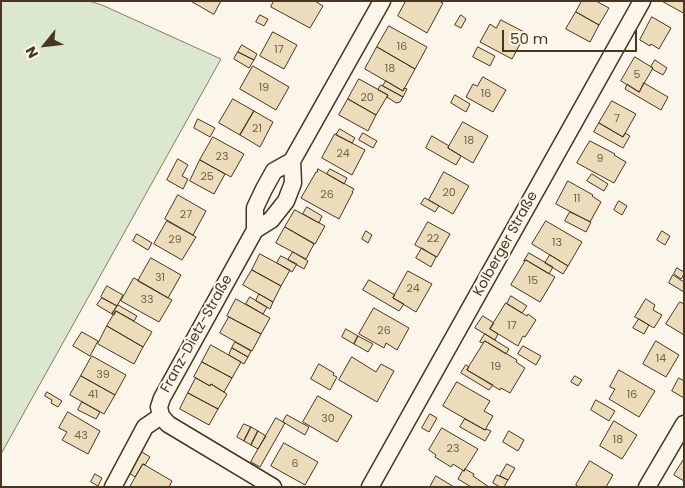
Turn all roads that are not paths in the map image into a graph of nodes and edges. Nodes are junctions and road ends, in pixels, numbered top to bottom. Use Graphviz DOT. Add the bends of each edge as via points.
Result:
graph roads {
  1 [pos="382,1"];
  2 [pos="642,1"];
  3 [pos="292,162"];
  4 [pos="264,189"];
  5 [pos="286,201"];
  6 [pos="254,230"];
  7 [pos="161,416"];
  8 [pos="684,424"];
  9 [pos="113,487"];
  10 [pos="273,487"];
  11 [pos="370,487"];
  12 [pos="647,487"];
  1 -- 3 [label="street, Franz-Dietz-Straße"];
  2 -- 11 [label="street, Kolberger Straße"];
  3 -- 4 [label="street, Franz-Dietz-Straße" via="274,171"];
  3 -- 5 [label="street, Franz-Dietz-Straße" via="293,183"];
  4 -- 5 [label="street"];
  4 -- 6 [label="street, Franz-Dietz-Straße" via="255,208"];
  5 -- 6 [label="street, Franz-Dietz-Straße" via="271,220"];
  6 -- 7 [label="street, Franz-Dietz-Straße" via="162,398 158,407"];
  7 -- 9 [label="street" via="145,427"];
  7 -- 10 [label="street" via="168,424"];
  8 -- 12 [label="street"];
}
